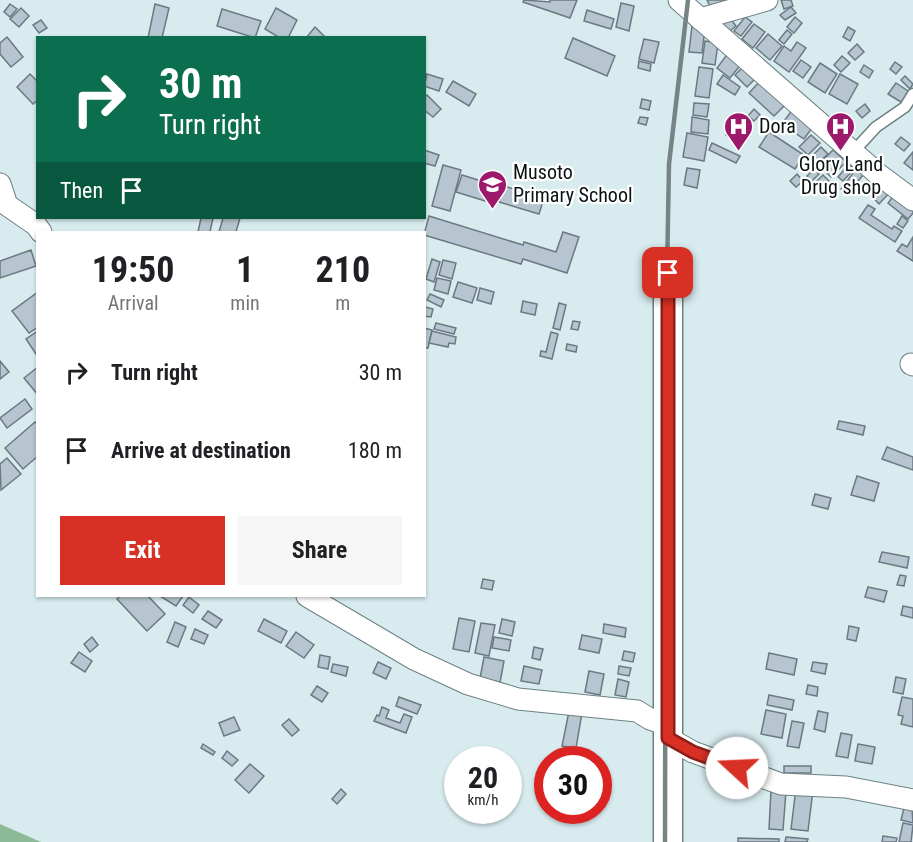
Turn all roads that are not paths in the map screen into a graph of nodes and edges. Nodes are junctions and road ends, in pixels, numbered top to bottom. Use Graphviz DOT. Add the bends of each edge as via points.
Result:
graph roads {
  1 [pos="679,0"];
  2 [pos="766,0"];
  3 [pos="700,19"];
  4 [pos="913,94"];
  5 [pos="853,152"];
  6 [pos="0,184"];
  7 [pos="913,200"];
  8 [pos="40,231"];
  9 [pos="668,273"];
  10 [pos="309,597"];
  11 [pos="668,732"];
  12 [pos="913,800"];
  13 [pos="668,842"];
  1 -- 3 [label="street"];
  2 -- 3 [label="street"];
  3 -- 5 [label="street"];
  4 -- 5 [label="lane" via="905,107 876,127"];
  5 -- 7 [label="street"];
  6 -- 8 [label="street" via="7,205"];
  9 -- 11 [label="main road"];
  10 -- 11 [label="street" via="414,659 468,684 518,699 637,711"];
  11 -- 12 [label="street" via="693,752 781,784 846,787"];
  11 -- 13 [label="main road"];
}
